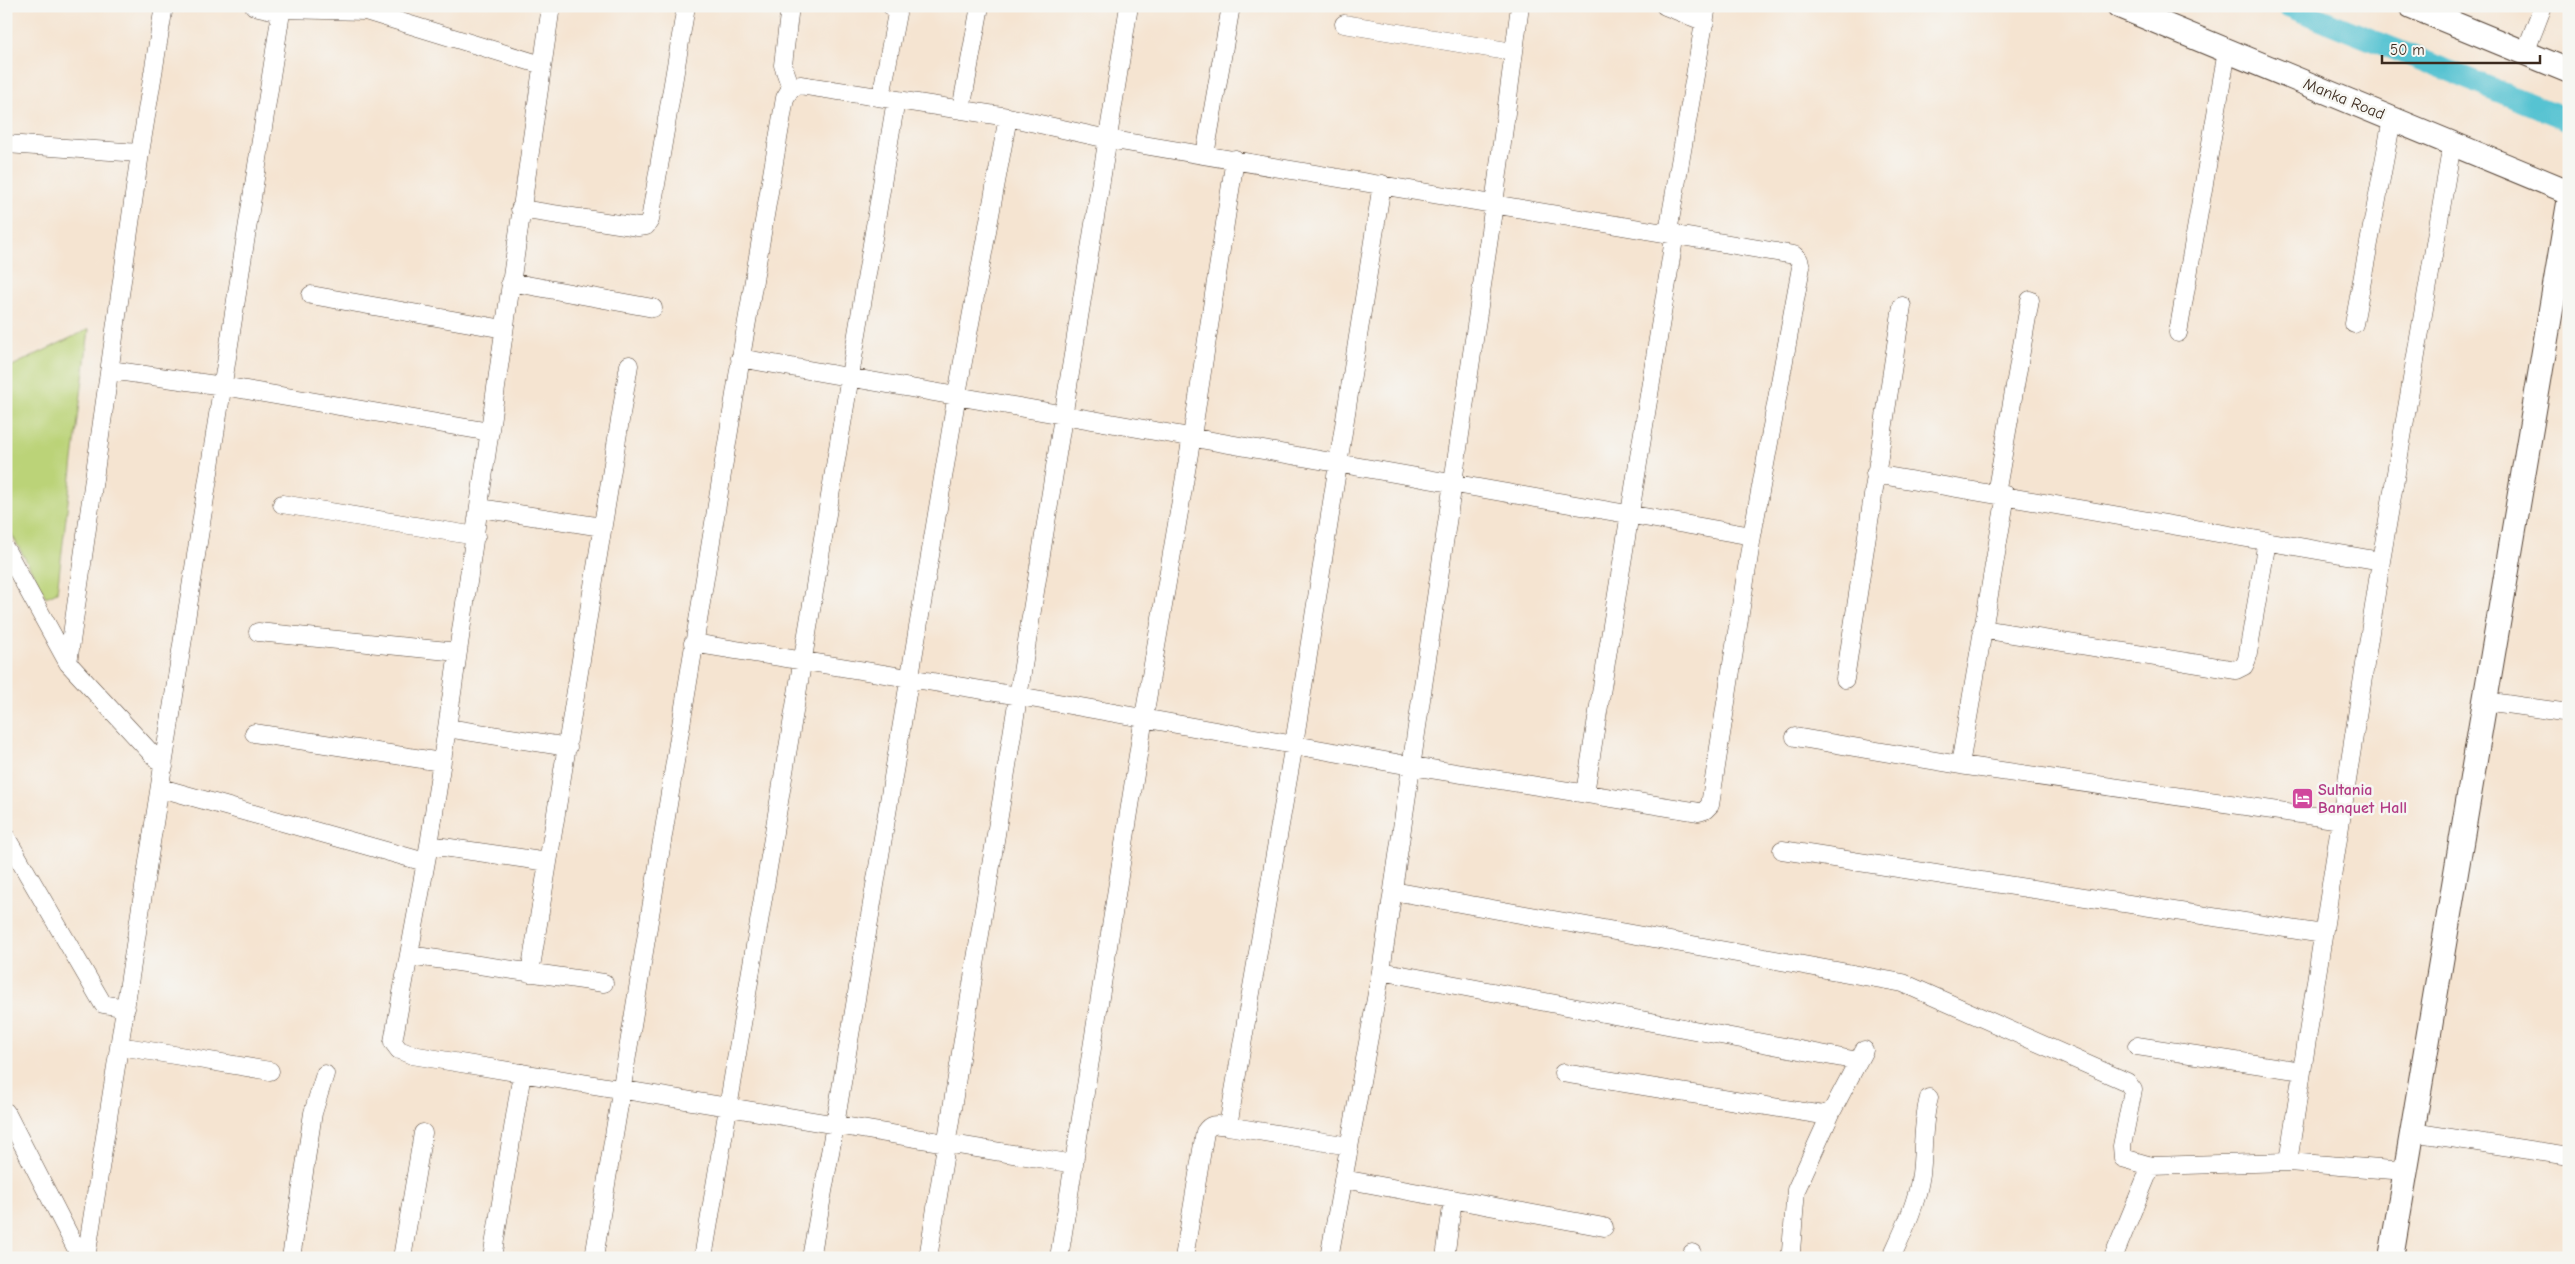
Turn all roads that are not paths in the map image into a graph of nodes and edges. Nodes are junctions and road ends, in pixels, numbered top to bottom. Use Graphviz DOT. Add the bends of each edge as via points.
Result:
graph roads {
  1 [pos="164,6"];
  2 [pos="254,6"];
  3 [pos="551,6"];
  4 [pos="686,6"];
  5 [pos="790,6"];
  6 [pos="891,6"];
  7 [pos="980,6"];
  8 [pos="1129,6"];
  9 [pos="1231,6"];
  10 [pos="1520,6"];
  11 [pos="1665,6"];
  12 [pos="2119,6"];
  13 [pos="2543,6"];
  14 [pos="282,9"];
  15 [pos="2426,9"];
  16 [pos="1706,14"];
  17 [pos="1344,24"];
  18 [pos="2227,51"];
  19 [pos="1513,52"];
  20 [pos="2525,53"];
  21 [pos="542,65"];
  22 [pos="2569,71"];
  23 [pos="791,88"];
  24 [pos="888,98"];
  25 [pos="961,110"];
  26 [pos="1008,117"];
  27 [pos="2392,119"];
  28 [pos="1108,138"];
  29 [pos="6,144"];
  30 [pos="2452,144"];
  31 [pos="140,153"];
  32 [pos="1205,155"];
  33 [pos="1235,160"];
  34 [pos="1382,184"];
  35 [pos="2569,192"];
  36 [pos="2569,202"];
  37 [pos="1494,204"];
  38 [pos="520,209"];
  39 [pos="1672,233"];
  40 [pos="510,282"];
  41 [pos="311,295"];
  42 [pos="2030,300"];
  43 [pos="1902,306"];
  44 [pos="653,308"];
  45 [pos="2354,324"];
  46 [pos="504,328"];
  47 [pos="2178,332"];
  48 [pos="740,358"];
  49 [pos="629,365"];
  50 [pos="110,370"];
  51 [pos="852,376"];
  52 [pos="223,386"];
  53 [pos="957,394"];
  54 [pos="1066,413"];
  55 [pos="490,432"];
  56 [pos="1192,436"];
  57 [pos="1340,464"];
  58 [pos="1876,474"];
  59 [pos="1451,483"];
  60 [pos="2001,495"];
  61 [pos="282,504"];
  62 [pos="480,508"];
  63 [pos="1630,514"];
  64 [pos="602,527"];
  65 [pos="476,536"];
  66 [pos="1752,536"];
  67 [pos="2268,541"];
  68 [pos="6,550"];
  69 [pos="2381,561"];
  70 [pos="1982,629"];
  71 [pos="258,632"];
  72 [pos="693,643"];
  73 [pos="458,652"];
  74 [pos="804,660"];
  75 [pos="68,663"];
  76 [pos="910,678"];
  77 [pos="1845,679"];
  78 [pos="1019,696"];
  79 [pos="2485,701"];
  80 [pos="2569,713"];
  81 [pos="1144,717"];
  82 [pos="447,728"];
  83 [pos="254,733"];
  84 [pos="1795,737"];
  85 [pos="1294,744"];
  86 [pos="568,747"];
  87 [pos="441,762"];
  88 [pos="1960,765"];
  89 [pos="1412,766"];
  90 [pos="164,767"];
  91 [pos="161,788"];
  92 [pos="1585,793"];
  93 [pos="2340,820"];
  94 [pos="6,837"];
  95 [pos="429,844"];
  96 [pos="1782,850"];
  97 [pos="425,862"];
  98 [pos="548,862"];
  99 [pos="1393,891"];
  100 [pos="2323,934"];
  101 [pos="409,955"];
  102 [pos="1381,971"];
  103 [pos="530,973"];
  104 [pos="604,983"];
  105 [pos="126,1008"];
  106 [pos="120,1046"];
  107 [pos="2137,1046"];
  108 [pos="2302,1070"];
  109 [pos="270,1071"];
  110 [pos="522,1073"];
  111 [pos="1563,1073"];
  112 [pos="325,1074"];
  113 [pos="622,1090"];
  114 [pos="1929,1098"];
  115 [pos="730,1108"];
  116 [pos="1832,1110"];
  117 [pos="6,1112"];
  118 [pos="835,1125"];
  119 [pos="1228,1126"];
  120 [pos="2412,1132"];
  121 [pos="423,1133"];
  122 [pos="947,1143"];
  123 [pos="1350,1146"];
  124 [pos="2569,1156"];
  125 [pos="2288,1162"];
  126 [pos="1074,1164"];
  127 [pos="2152,1166"];
  128 [pos="2406,1171"];
  129 [pos="1343,1179"];
  130 [pos="1453,1199"];
  131 [pos="1604,1227"];
  132 [pos="1791,1251"];
  133 [pos="81,1258"];
  134 [pos="86,1258"];
  135 [pos="291,1258"];
  136 [pos="402,1258"];
  137 [pos="492,1258"];
  138 [pos="594,1258"];
  139 [pos="703,1258"];
  140 [pos="811,1258"];
  141 [pos="928,1258"];
  142 [pos="1059,1258"];
  143 [pos="1184,1258"];
  144 [pos="1329,1258"];
  145 [pos="1445,1258"];
  146 [pos="1891,1258"];
  147 [pos="2113,1258"];
  148 [pos="2391,1258"];
  1 -- 31 [label="street"];
  2 -- 14 [label="street"];
  3 -- 21 [label="street"];
  4 -- 38 [label="street" via="650,220 646,226"];
  5 -- 23 [label="street" via="783,65"];
  6 -- 24 [label="street" via="898,8"];
  7 -- 25 [label="street"];
  8 -- 28 [label="street"];
  9 -- 32 [label="street"];
  10 -- 19 [label="street"];
  11 -- 16 [label="street"];
  12 -- 18 [label="street, Manka Road"];
  13 -- 20 [label="street"];
  14 -- 21 [label="street" via="365,11"];
  14 -- 52 [label="street"];
  15 -- 20 [label="street"];
  16 -- 39 [label="street"];
  17 -- 19 [label="street"];
  18 -- 27 [label="street, Manka Road"];
  18 -- 47 [label="street"];
  19 -- 37 [label="street"];
  20 -- 22 [label="street"];
  21 -- 38 [label="street"];
  23 -- 24 [label="street" via="800,84"];
  23 -- 48 [label="street" via="785,98"];
  24 -- 25 [label="street"];
  24 -- 51 [label="street"];
  25 -- 26 [label="street"];
  26 -- 28 [label="street"];
  26 -- 53 [label="street"];
  27 -- 30 [label="street, Manka Road"];
  27 -- 45 [label="street"];
  28 -- 32 [label="street"];
  28 -- 54 [label="street"];
  29 -- 31 [label="street"];
  30 -- 35 [label="street, Manka Road"];
  30 -- 69 [label="street"];
  31 -- 50 [label="street"];
  32 -- 33 [label="street"];
  33 -- 34 [label="street"];
  33 -- 56 [label="street"];
  34 -- 37 [label="street"];
  34 -- 57 [label="street"];
  36 -- 79 [label="street"];
  37 -- 39 [label="street"];
  37 -- 59 [label="street"];
  38 -- 40 [label="street"];
  39 -- 63 [label="street"];
  39 -- 66 [label="street" via="1794,255 1799,260"];
  40 -- 44 [label="street"];
  40 -- 46 [label="street"];
  41 -- 46 [label="street"];
  42 -- 60 [label="street"];
  43 -- 58 [label="street"];
  46 -- 55 [label="street"];
  48 -- 51 [label="street"];
  48 -- 72 [label="street"];
  49 -- 64 [label="street"];
  50 -- 52 [label="street"];
  50 -- 75 [label="street"];
  51 -- 53 [label="street"];
  51 -- 74 [label="street"];
  52 -- 55 [label="street"];
  52 -- 90 [label="street"];
  53 -- 54 [label="street"];
  53 -- 76 [label="street"];
  54 -- 56 [label="street"];
  54 -- 78 [label="street"];
  55 -- 62 [label="street"];
  56 -- 57 [label="street"];
  56 -- 81 [label="street"];
  57 -- 59 [label="street"];
  57 -- 85 [label="street"];
  58 -- 60 [label="street"];
  58 -- 77 [label="street"];
  59 -- 63 [label="street"];
  59 -- 89 [label="street"];
  60 -- 67 [label="street"];
  60 -- 70 [label="street"];
  61 -- 65 [label="street"];
  62 -- 64 [label="street"];
  62 -- 65 [label="street"];
  63 -- 66 [label="street"];
  63 -- 92 [label="street"];
  64 -- 86 [label="street"];
  65 -- 73 [label="street"];
  66 -- 92 [label="street" via="1710,805 1699,812"];
  67 -- 69 [label="street"];
  67 -- 70 [label="street" via="2247,659 2244,666 2236,670"];
  68 -- 75 [label="street"];
  69 -- 93 [label="street"];
  70 -- 88 [label="street"];
  71 -- 73 [label="street"];
  72 -- 74 [label="street"];
  72 -- 113 [label="street"];
  73 -- 82 [label="street"];
  74 -- 76 [label="street"];
  74 -- 115 [label="street"];
  75 -- 90 [label="street"];
  76 -- 78 [label="street"];
  76 -- 118 [label="street"];
  78 -- 81 [label="street"];
  78 -- 122 [label="street"];
  79 -- 80 [label="street"];
  79 -- 120 [label="street"];
  81 -- 85 [label="street"];
  81 -- 126 [label="street"];
  82 -- 86 [label="street"];
  82 -- 87 [label="street"];
  83 -- 87 [label="street"];
  84 -- 88 [label="street"];
  85 -- 89 [label="street"];
  85 -- 119 [label="street"];
  86 -- 98 [label="street"];
  87 -- 95 [label="street"];
  88 -- 93 [label="street"];
  89 -- 92 [label="street"];
  89 -- 99 [label="street"];
  90 -- 91 [label="street"];
  91 -- 97 [label="street"];
  91 -- 105 [label="street"];
  93 -- 100 [label="street"];
  94 -- 105 [label="street" via="103,1004"];
  95 -- 97 [label="street"];
  95 -- 98 [label="street"];
  96 -- 100 [label="street"];
  97 -- 101 [label="street"];
  98 -- 103 [label="street"];
  99 -- 102 [label="street"];
  99 -- 127 [label="street" via="1903,983 2127,1082 2133,1090 2122,1146 2123,1158"];
  100 -- 108 [label="street"];
  101 -- 103 [label="street"];
  101 -- 110 [label="street" via="393,1042 399,1050 412,1055"];
  102 -- 116 [label="street" via="1861,1056"];
  102 -- 123 [label="street"];
  103 -- 104 [label="street"];
  105 -- 106 [label="street"];
  106 -- 109 [label="street"];
  106 -- 134 [label="street"];
  107 -- 108 [label="street"];
  108 -- 125 [label="street"];
  110 -- 113 [label="street"];
  110 -- 137 [label="street"];
  111 -- 116 [label="street" via="1823,1114"];
  112 -- 135 [label="street" via="313,1113"];
  113 -- 115 [label="street"];
  113 -- 138 [label="street"];
  114 -- 146 [label="street" via="1920,1176 1907,1226"];
  115 -- 118 [label="street"];
  115 -- 139 [label="street"];
  116 -- 132 [label="street" via="1796,1190"];
  117 -- 133 [label="street"];
  118 -- 122 [label="street"];
  118 -- 140 [label="street"];
  119 -- 123 [label="street"];
  119 -- 143 [label="street" via="1213,1124 1205,1132"];
  120 -- 124 [label="street"];
  120 -- 128 [label="street"];
  121 -- 136 [label="street"];
  122 -- 126 [label="street"];
  122 -- 141 [label="street"];
  123 -- 129 [label="street"];
  125 -- 127 [label="street"];
  125 -- 128 [label="street"];
  126 -- 142 [label="street"];
  127 -- 147 [label="street"];
  128 -- 148 [label="street"];
  129 -- 130 [label="street"];
  129 -- 144 [label="street"];
  130 -- 131 [label="street"];
  130 -- 145 [label="street"];
}
